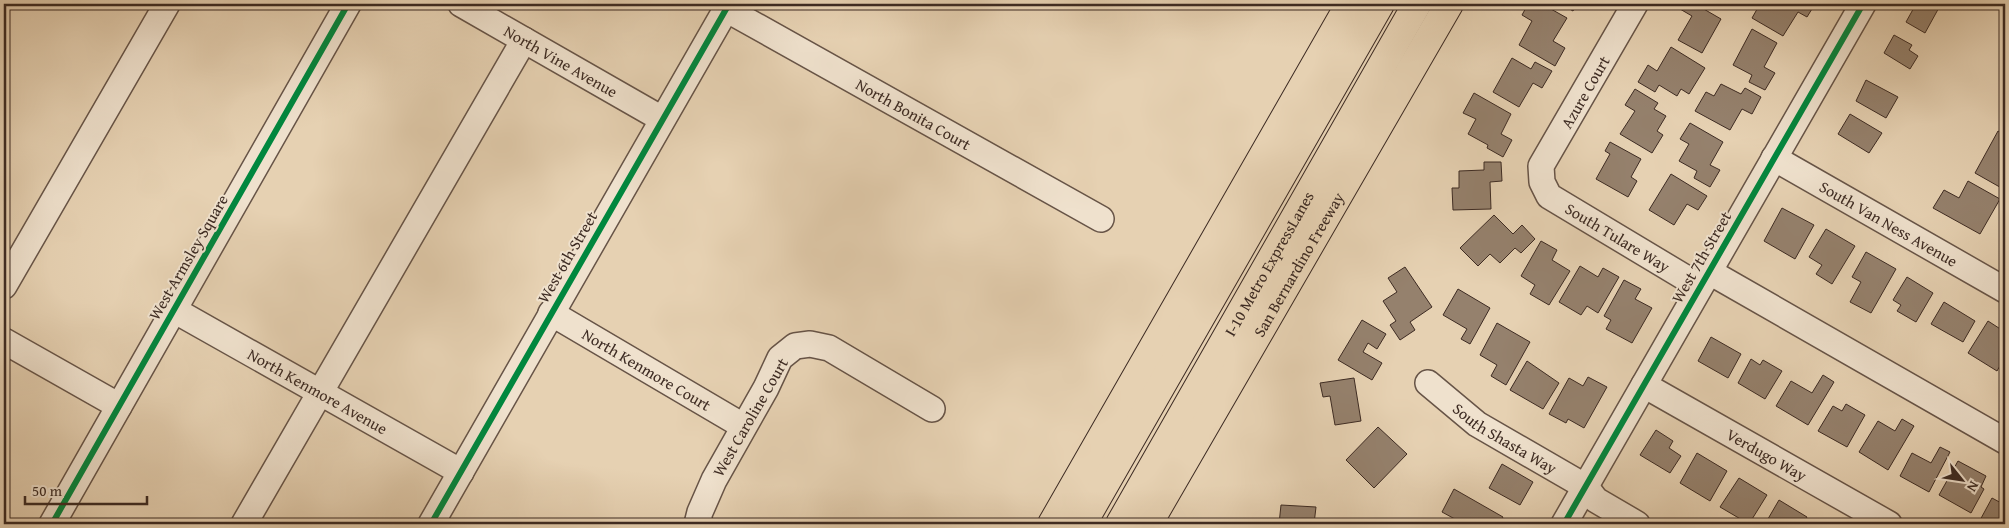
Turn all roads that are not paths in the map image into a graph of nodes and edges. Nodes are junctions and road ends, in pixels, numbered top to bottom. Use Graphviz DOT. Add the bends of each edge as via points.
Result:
graph roads {
  1 [pos="167,4"];
  2 [pos="348,4"];
  3 [pos="460,4"];
  4 [pos="1350,4"];
  5 [pos="1380,4"];
  6 [pos="1417,4"];
  7 [pos="1449,4"];
  8 [pos="1635,4"];
  9 [pos="1863,4"];
  10 [pos="727,6"];
  11 [pos="524,40"];
  12 [pos="662,119"];
  13 [pos="1774,158"];
  14 [pos="1542,182"];
  15 [pos="1100,219"];
  16 [pos="1704,278"];
  17 [pos="2003,285"];
  18 [pos="4,286"];
  19 [pos="174,310"];
  20 [pos="551,313"];
  21 [pos="4,341"];
  22 [pos="1428,382"];
  23 [pos="1644,385"];
  24 [pos="319,392"];
  25 [pos="119,406"];
  26 [pos="932,409"];
  27 [pos="743,426"];
  28 [pos="2005,441"];
  29 [pos="461,472"];
  30 [pos="1586,487"];
  31 [pos="52,524"];
  32 [pos="244,524"];
  33 [pos="431,524"];
  34 [pos="697,524"];
  35 [pos="1052,524"];
  36 [pos="1082,524"];
  37 [pos="1120,524"];
  38 [pos="1148,524"];
  39 [pos="1564,524"];
  40 [pos="1637,524"];
  41 [pos="1889,524"];
  1 -- 18 [label="street"];
  2 -- 19 [label="street, West Armsley Square"];
  3 -- 11 [label="street, North Vine Avenue"];
  4 -- 35 [label="highway"];
  5 -- 36 [label="highway, I-10 Metro ExpressLanes"];
  6 -- 37 [label="highway, I-10 Metro ExpressLanes"];
  7 -- 38 [label="highway, San Bernardino Freeway"];
  8 -- 14 [label="street, Azure Court" via="1542,166"];
  9 -- 13 [label="street, West 7th Street"];
  10 -- 12 [label="street, West 6th Street"];
  10 -- 15 [label="street, North Bonita Court"];
  11 -- 12 [label="street, North Vine Avenue"];
  11 -- 24 [label="street"];
  12 -- 20 [label="street, West 6th Street"];
  13 -- 16 [label="street, West 7th Street"];
  13 -- 17 [label="street, South Van Ness Avenue"];
  14 -- 16 [label="street, South Tulare Way" via="1549,196"];
  16 -- 23 [label="street, West 7th Street"];
  16 -- 28 [label="street, South Tulare Way"];
  19 -- 24 [label="street, North Kenmore Avenue"];
  19 -- 25 [label="street, West Armsley Square"];
  20 -- 27 [label="street, North Kenmore Court"];
  20 -- 29 [label="street, West 6th Street"];
  21 -- 25 [label="street"];
  22 -- 30 [label="street, South Shasta Way" via="1478,424"];
  23 -- 30 [label="street, West 7th Street"];
  23 -- 41 [label="street, Verdugo Way"];
  24 -- 29 [label="street, North Kenmore Avenue"];
  24 -- 32 [label="street"];
  25 -- 31 [label="street, West Armsley Square"];
  26 -- 27 [label="street, West Caroline Court" via="829,348 810,344 795,346 780,358"];
  27 -- 34 [label="street, West Caroline Court" via="714,480"];
  29 -- 33 [label="street, West 6th Street"];
  30 -- 39 [label="street, West 7th Street"];
  30 -- 40 [label="street, South Shasta Way" via="1596,500"];
}
